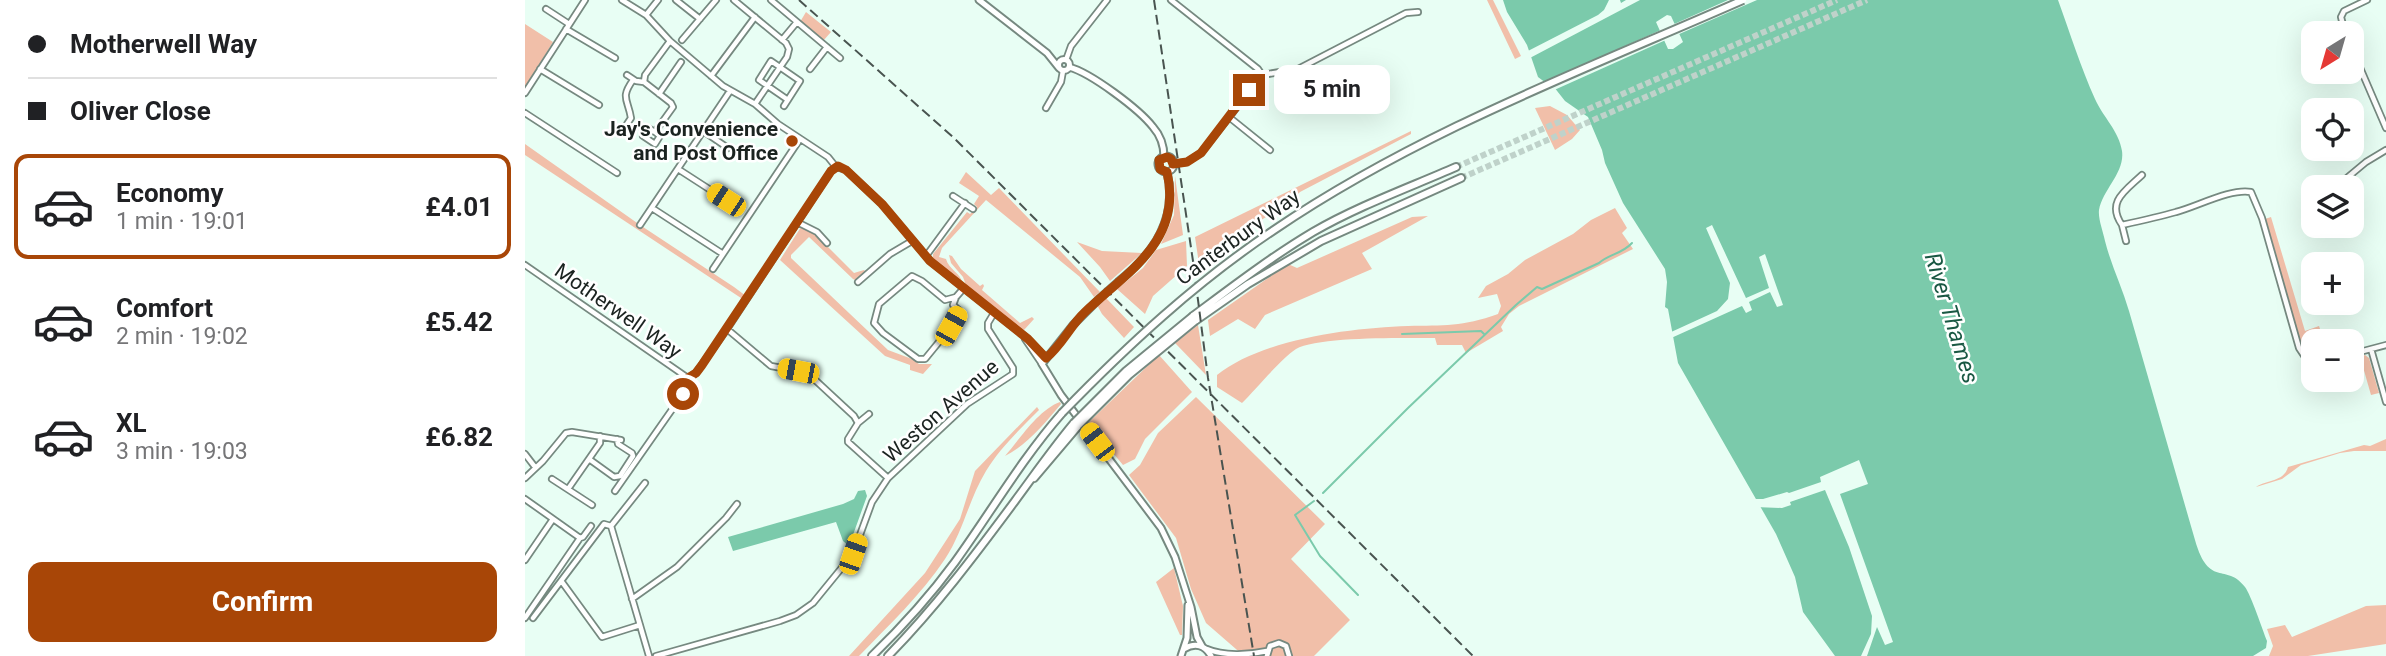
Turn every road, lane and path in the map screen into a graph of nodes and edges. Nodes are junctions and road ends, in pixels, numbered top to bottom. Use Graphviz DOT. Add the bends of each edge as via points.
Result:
graph roads {
  1 [pos="585,0"];
  2 [pos="622,0"];
  3 [pos="658,0"];
  4 [pos="716,0"];
  5 [pos="734,0"];
  6 [pos="771,0"];
  7 [pos="979,0"];
  8 [pos="1107,0"];
  9 [pos="1171,0"];
  10 [pos="1743,0"];
  11 [pos="2367,0"];
  12 [pos="680,1"];
  13 [pos="546,9"];
  14 [pos="1418,12"];
  15 [pos="646,15"];
  16 [pos="755,17"];
  17 [pos="700,19"];
  18 [pos="2342,21"];
  19 [pos="797,22"];
  20 [pos="567,27"];
  21 [pos="682,40"];
  22 [pos="782,40"];
  23 [pos="670,41"];
  24 [pos="827,47"];
  25 [pos="1047,53"];
  26 [pos="615,58"];
  27 [pos="840,58"];
  28 [pos="1064,59"];
  29 [pos="681,62"];
  30 [pos="780,67"];
  31 [pos="1069,67"];
  32 [pos="540,69"];
  33 [pos="810,69"];
  34 [pos="1061,69"];
  35 [pos="627,75"];
  36 [pos="1262,75"];
  37 [pos="711,76"];
  38 [pos="2364,76"];
  39 [pos="633,80"];
  40 [pos="643,82"];
  41 [pos="767,85"];
  42 [pos="730,91"];
  43 [pos="525,93"];
  44 [pos="659,94"];
  45 [pos="788,100"];
  46 [pos="755,104"];
  47 [pos="599,105"];
  48 [pos="784,106"];
  49 [pos="1046,108"];
  50 [pos="525,113"];
  51 [pos="1229,117"];
  52 [pos="2386,128"];
  53 [pos="623,130"];
  54 [pos="703,131"];
  55 [pos="655,132"];
  56 [pos="800,139"];
  57 [pos="728,148"];
  58 [pos="1270,150"];
  59 [pos="2386,150"];
  60 [pos="1164,157"];
  61 [pos="1173,164"];
  62 [pos="836,167"];
  63 [pos="1456,167"];
  64 [pos="678,169"];
  65 [pos="1167,172"];
  66 [pos="617,173"];
  67 [pos="2142,175"];
  68 [pos="2350,175"];
  69 [pos="1461,178"];
  70 [pos="953,196"];
  71 [pos="726,200"];
  72 [pos="965,203"];
  73 [pos="652,208"];
  74 [pos="973,209"];
  75 [pos="797,222"];
  76 [pos="640,225"];
  77 [pos="2122,225"];
  78 [pos="912,241"];
  79 [pos="2126,241"];
  80 [pos="827,243"];
  81 [pos="723,254"];
  82 [pos="925,256"];
  83 [pos="525,265"];
  84 [pos="713,269"];
  85 [pos="858,282"];
  86 [pos="963,289"];
  87 [pos="956,297"];
  88 [pos="1211,306"];
  89 [pos="994,313"];
  90 [pos="727,330"];
  91 [pos="2386,345"];
  92 [pos="2371,349"];
  93 [pos="2301,351"];
  94 [pos="2364,351"];
  95 [pos="1044,361"];
  96 [pos="688,378"];
  97 [pos="2386,402"];
  98 [pos="869,414"];
  99 [pos="858,423"];
  100 [pos="600,436"];
  101 [pos="525,454"];
  102 [pos="589,459"];
  103 [pos="535,467"];
  104 [pos="525,478"];
  105 [pos="888,478"];
  106 [pos="552,479"];
  107 [pos="645,483"];
  108 [pos="568,489"];
  109 [pos="615,491"];
  110 [pos="525,499"];
  111 [pos="737,504"];
  112 [pos="592,505"];
  113 [pos="553,519"];
  114 [pos="591,526"];
  115 [pos="611,526"];
  116 [pos="580,538"];
  117 [pos="525,560"];
  118 [pos="562,582"];
  119 [pos="632,599"];
  120 [pos="1188,605"];
  121 [pos="525,618"];
  122 [pos="533,618"];
  123 [pos="640,625"];
  124 [pos="1204,647"];
  125 [pos="1181,654"];
  126 [pos="1267,654"];
  127 [pos="649,656"];
  128 [pos="656,656"];
  129 [pos="873,656"];
  130 [pos="888,656"];
  131 [pos="1212,656"];
  132 [pos="1289,656"];
  1 -- 20 [label="street"];
  2 -- 15 [label="street"];
  3 -- 15 [label="street"];
  4 -- 17 [label="street"];
  5 -- 16 [label="street"];
  6 -- 19 [label="street"];
  7 -- 25 [label="main road"];
  8 -- 28 [label="street"];
  9 -- 36 [label="street"];
  10 -- 129 [label="highway, Canterbury Way, bridge" via="1402,153 1243,251 1137,339 1062,413 1026,456 946,574"];
  11 -- 18 [label="street" via="2343,11"];
  12 -- 17 [label="street"];
  13 -- 20 [label="street"];
  14 -- 36 [label="street" via="1406,13 1298,69"];
  15 -- 23 [label="street"];
  16 -- 22 [label="street"];
  16 -- 37 [label="street"];
  17 -- 21 [label="street"];
  19 -- 22 [label="street"];
  19 -- 24 [label="street"];
  20 -- 26 [label="street"];
  20 -- 32 [label="street"];
  22 -- 30 [label="street" via="789,52"];
  23 -- 37 [label="street"];
  23 -- 40 [label="street"];
  24 -- 27 [label="street"];
  24 -- 33 [label="street"];
  25 -- 28 [label="main road"];
  25 -- 34 [label="main road"];
  28 -- 31 [label="main road"];
  28 -- 34 [label="main road" via="1059,62"];
  29 -- 44 [label="street"];
  30 -- 41 [label="street"];
  30 -- 41 [label="street" via="771,61 759,79"];
  30 -- 45 [label="street" via="800,81"];
  31 -- 34 [label="main road"];
  31 -- 60 [label="main road" via="1091,76 1149,122 1162,142"];
  32 -- 43 [label="street"];
  32 -- 47 [label="street"];
  34 -- 49 [label="street" via="1061,82"];
  35 -- 39 [label="street"];
  36 -- 51 [label="street"];
  37 -- 42 [label="street"];
  38 -- 52 [label="street"];
  39 -- 40 [label="street"];
  39 -- 53 [label="street" via="625,90 631,118"];
  40 -- 44 [label="street"];
  41 -- 45 [label="street"];
  41 -- 46 [label="street"];
  42 -- 46 [label="street"];
  42 -- 54 [label="street"];
  44 -- 55 [label="street" via="673,107"];
  45 -- 48 [label="street"];
  46 -- 56 [label="street"];
  50 -- 66 [label="street"];
  51 -- 58 [label="street"];
  51 -- 61 [label="street" via="1197,156"];
  54 -- 57 [label="street"];
  54 -- 64 [label="street"];
  56 -- 62 [label="street"];
  56 -- 81 [label="street"];
  59 -- 68 [label="street"];
  60 -- 61 [label="main road"];
  60 -- 65 [label="main road" via="1158,164"];
  61 -- 65 [label="main road"];
  62 -- 75 [label="street, Motherwell Way"];
  62 -- 78 [label="street" via="846,170 882,204"];
  63 -- 88 [label="highway, Canterbury Way" via="1314,232"];
  64 -- 71 [label="street"];
  64 -- 73 [label="street"];
  65 -- 95 [label="main road, bridge" via="1170,197 1163,230 1149,252 1073,325"];
  67 -- 77 [label="street" via="2116,202 2116,217"];
  69 -- 88 [label="highway, Canterbury Way" via="1321,241"];
  70 -- 72 [label="street"];
  72 -- 74 [label="street"];
  72 -- 82 [label="street"];
  73 -- 76 [label="street"];
  73 -- 81 [label="street"];
  75 -- 80 [label="street"];
  75 -- 90 [label="street, Motherwell Way"];
  77 -- 79 [label="street"];
  77 -- 93 [label="street" via="2251,192"];
  78 -- 82 [label="street"];
  78 -- 85 [label="street"];
  81 -- 84 [label="street"];
  82 -- 86 [label="street"];
  83 -- 96 [label="street, Motherwell Way"];
  86 -- 87 [label="street"];
  86 -- 89 [label="street"];
  87 -- 87 [label="street" via="953,305 960,312 925,359 918,359 874,323 879,304 912,276 945,300"];
  88 -- 130 [label="highway, Canterbury Way, bridge" via="1076,424 937,603"];
  89 -- 95 [label="street"];
  89 -- 105 [label="street, Weston Avenue" via="988,329 1013,374 967,404"];
  90 -- 96 [label="street, Motherwell Way"];
  90 -- 99 [label="street" via="771,366 813,378"];
  91 -- 92 [label="street"];
  92 -- 94 [label="street"];
  92 -- 97 [label="street"];
  95 -- 120 [label="main road" via="1061,395 1161,528 1178,564"];
  96 -- 109 [label="street" via="685,391"];
  98 -- 99 [label="street"];
  99 -- 105 [label="street" via="848,442"];
  100 -- 102 [label="street"];
  100 -- 102 [label="street" via="619,439 618,444 633,456 619,477"];
  100 -- 103 [label="street" via="566,433"];
  101 -- 103 [label="street"];
  102 -- 108 [label="street"];
  103 -- 104 [label="street"];
  105 -- 128 [label="street, Weston Avenue" via="872,502 853,554 808,608 780,621"];
  106 -- 108 [label="street"];
  107 -- 115 [label="street"];
  108 -- 112 [label="street"];
  110 -- 113 [label="street"];
  111 -- 119 [label="street" via="677,567"];
  113 -- 116 [label="street"];
  113 -- 117 [label="street"];
  114 -- 116 [label="street"];
  115 -- 118 [label="street" via="604,524"];
  115 -- 119 [label="street"];
  116 -- 121 [label="street"];
  118 -- 122 [label="street"];
  118 -- 123 [label="street" via="602,637"];
  119 -- 123 [label="street"];
  120 -- 124 [label="main road" via="1197,640"];
  120 -- 125 [label="main road" via="1187,638"];
  123 -- 127 [label="street"];
  124 -- 125 [label="main road" via="1193,645"];
  124 -- 126 [label="street" via="1219,653"];
  124 -- 131 [label="main road"];
  126 -- 132 [label="street" via="1272,644 1279,643 1286,646"];
}
